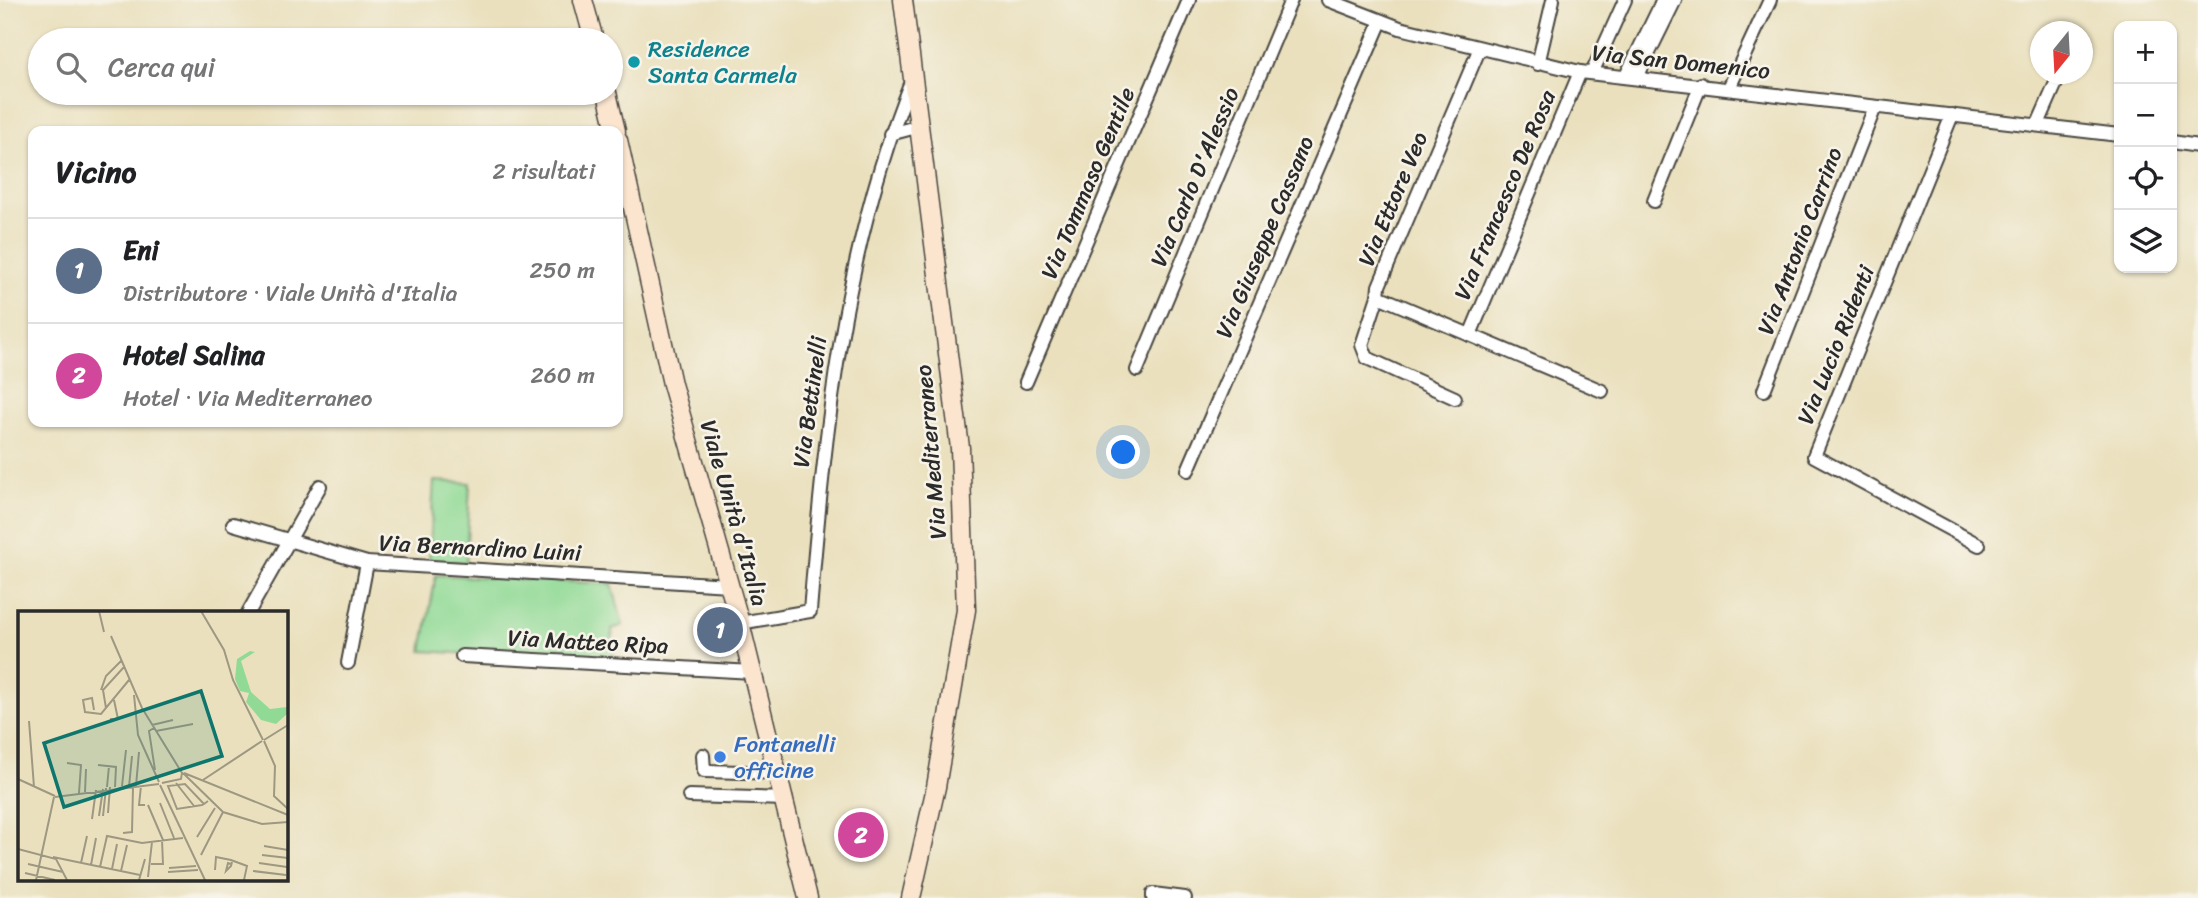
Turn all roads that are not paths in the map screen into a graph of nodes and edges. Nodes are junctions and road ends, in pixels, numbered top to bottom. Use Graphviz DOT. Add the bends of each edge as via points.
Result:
graph roads {
  1 [pos="583,0"];
  2 [pos="903,0"];
  3 [pos="1189,0"];
  4 [pos="1291,0"];
  5 [pos="1328,0"];
  6 [pos="1553,0"];
  7 [pos="1625,0"];
  8 [pos="1663,0"];
  9 [pos="1675,0"];
  10 [pos="1770,0"];
  11 [pos="1381,21"];
  12 [pos="591,28"];
  13 [pos="1479,50"];
  14 [pos="1538,64"];
  15 [pos="1586,73"];
  16 [pos="913,76"];
  17 [pos="1631,77"];
  18 [pos="1701,84"];
  19 [pos="2056,84"];
  20 [pos="1729,88"];
  21 [pos="610,105"];
  22 [pos="1875,107"];
  23 [pos="1952,115"];
  24 [pos="2038,124"];
  25 [pos="615,126"];
  26 [pos="919,126"];
  27 [pos="890,134"];
  28 [pos="2114,134"];
  29 [pos="2177,143"];
  30 [pos="2198,146"];
  31 [pos="623,163"];
  32 [pos="1654,201"];
  33 [pos="1378,296"];
  34 [pos="1470,335"];
  35 [pos="1137,370"];
  36 [pos="1026,382"];
  37 [pos="1764,390"];
  38 [pos="1602,391"];
  39 [pos="1455,398"];
  40 [pos="1188,470"];
  41 [pos="320,486"];
  42 [pos="233,524"];
  43 [pos="289,540"];
  44 [pos="1979,545"];
  45 [pos="367,563"];
  46 [pos="729,584"];
  47 [pos="249,611"];
  48 [pos="740,623"];
  49 [pos="462,656"];
  50 [pos="348,663"];
  51 [pos="753,672"];
  52 [pos="704,755"];
  53 [pos="780,773"];
  54 [pos="689,796"];
  55 [pos="786,799"];
  56 [pos="1164,897"];
  57 [pos="808,898"];
  58 [pos="911,898"];
  59 [pos="1185,898"];
  1 -- 12 [label="main road"];
  2 -- 16 [label="main road, Via Mediterraneo"];
  3 -- 36 [label="street, Via Tommaso Gentile"];
  4 -- 35 [label="street, Via Carlo D'Alessio"];
  5 -- 11 [label="street, Via San Domenico"];
  6 -- 14 [label="street"];
  7 -- 15 [label="street, Via Francesco De Rosa"];
  8 -- 17 [label="street"];
  9 -- 17 [label="street"];
  10 -- 20 [label="street"];
  11 -- 13 [label="street, Via San Domenico"];
  11 -- 40 [label="street, Via Giuseppe Cassano"];
  13 -- 14 [label="street, Via San Domenico"];
  13 -- 33 [label="street, Via Ettore Veo"];
  14 -- 15 [label="street, Via San Domenico"];
  15 -- 17 [label="street, Via San Domenico"];
  15 -- 34 [label="street, Via Francesco De Rosa"];
  16 -- 26 [label="main road, Via Mediterraneo"];
  16 -- 27 [label="street, Via Bettinelli"];
  17 -- 18 [label="street, Via San Domenico"];
  18 -- 20 [label="street, Via San Domenico"];
  18 -- 32 [label="street"];
  19 -- 24 [label="street"];
  20 -- 22 [label="street, Via San Domenico"];
  21 -- 25 [label="main road"];
  22 -- 23 [label="street, Via San Domenico"];
  22 -- 37 [label="street, Via Antonio Carrino"];
  23 -- 24 [label="street, Via San Domenico"];
  23 -- 44 [label="street, Via Lucio Ridenti" via="1814,456"];
  24 -- 28 [label="street, Via San Domenico"];
  26 -- 27 [label="street"];
  26 -- 58 [label="main road, Via Mediterraneo" via="960,448 966,610 936,787"];
  27 -- 48 [label="street, Via Bettinelli" via="845,306 824,444 810,611"];
  29 -- 30 [label="street"];
  31 -- 46 [label="main road, Viale Unità d'Italia" via="672,384"];
  33 -- 34 [label="street, Via Ettore Veo"];
  33 -- 39 [label="street" via="1362,345 1367,358"];
  34 -- 38 [label="street, Via Ettore Veo"];
  41 -- 43 [label="street"];
  42 -- 43 [label="street, Via Bernardino Luini"];
  43 -- 45 [label="street, Via Bernardino Luini"];
  43 -- 47 [label="street"];
  45 -- 46 [label="street, Via Bernardino Luini"];
  45 -- 50 [label="street"];
  46 -- 48 [label="main road, Viale Unità d'Italia"];
  48 -- 51 [label="main road, Viale Unità d'Italia"];
  49 -- 51 [label="street, Via Matteo Ripa"];
  51 -- 53 [label="main road, Viale Unità d'Italia"];
  52 -- 53 [label="street" via="704,771"];
  53 -- 55 [label="main road, Viale Unità d'Italia"];
  54 -- 55 [label="street"];
  55 -- 57 [label="main road, Viale Unità d'Italia"];
  56 -- 59 [label="street"];
}
